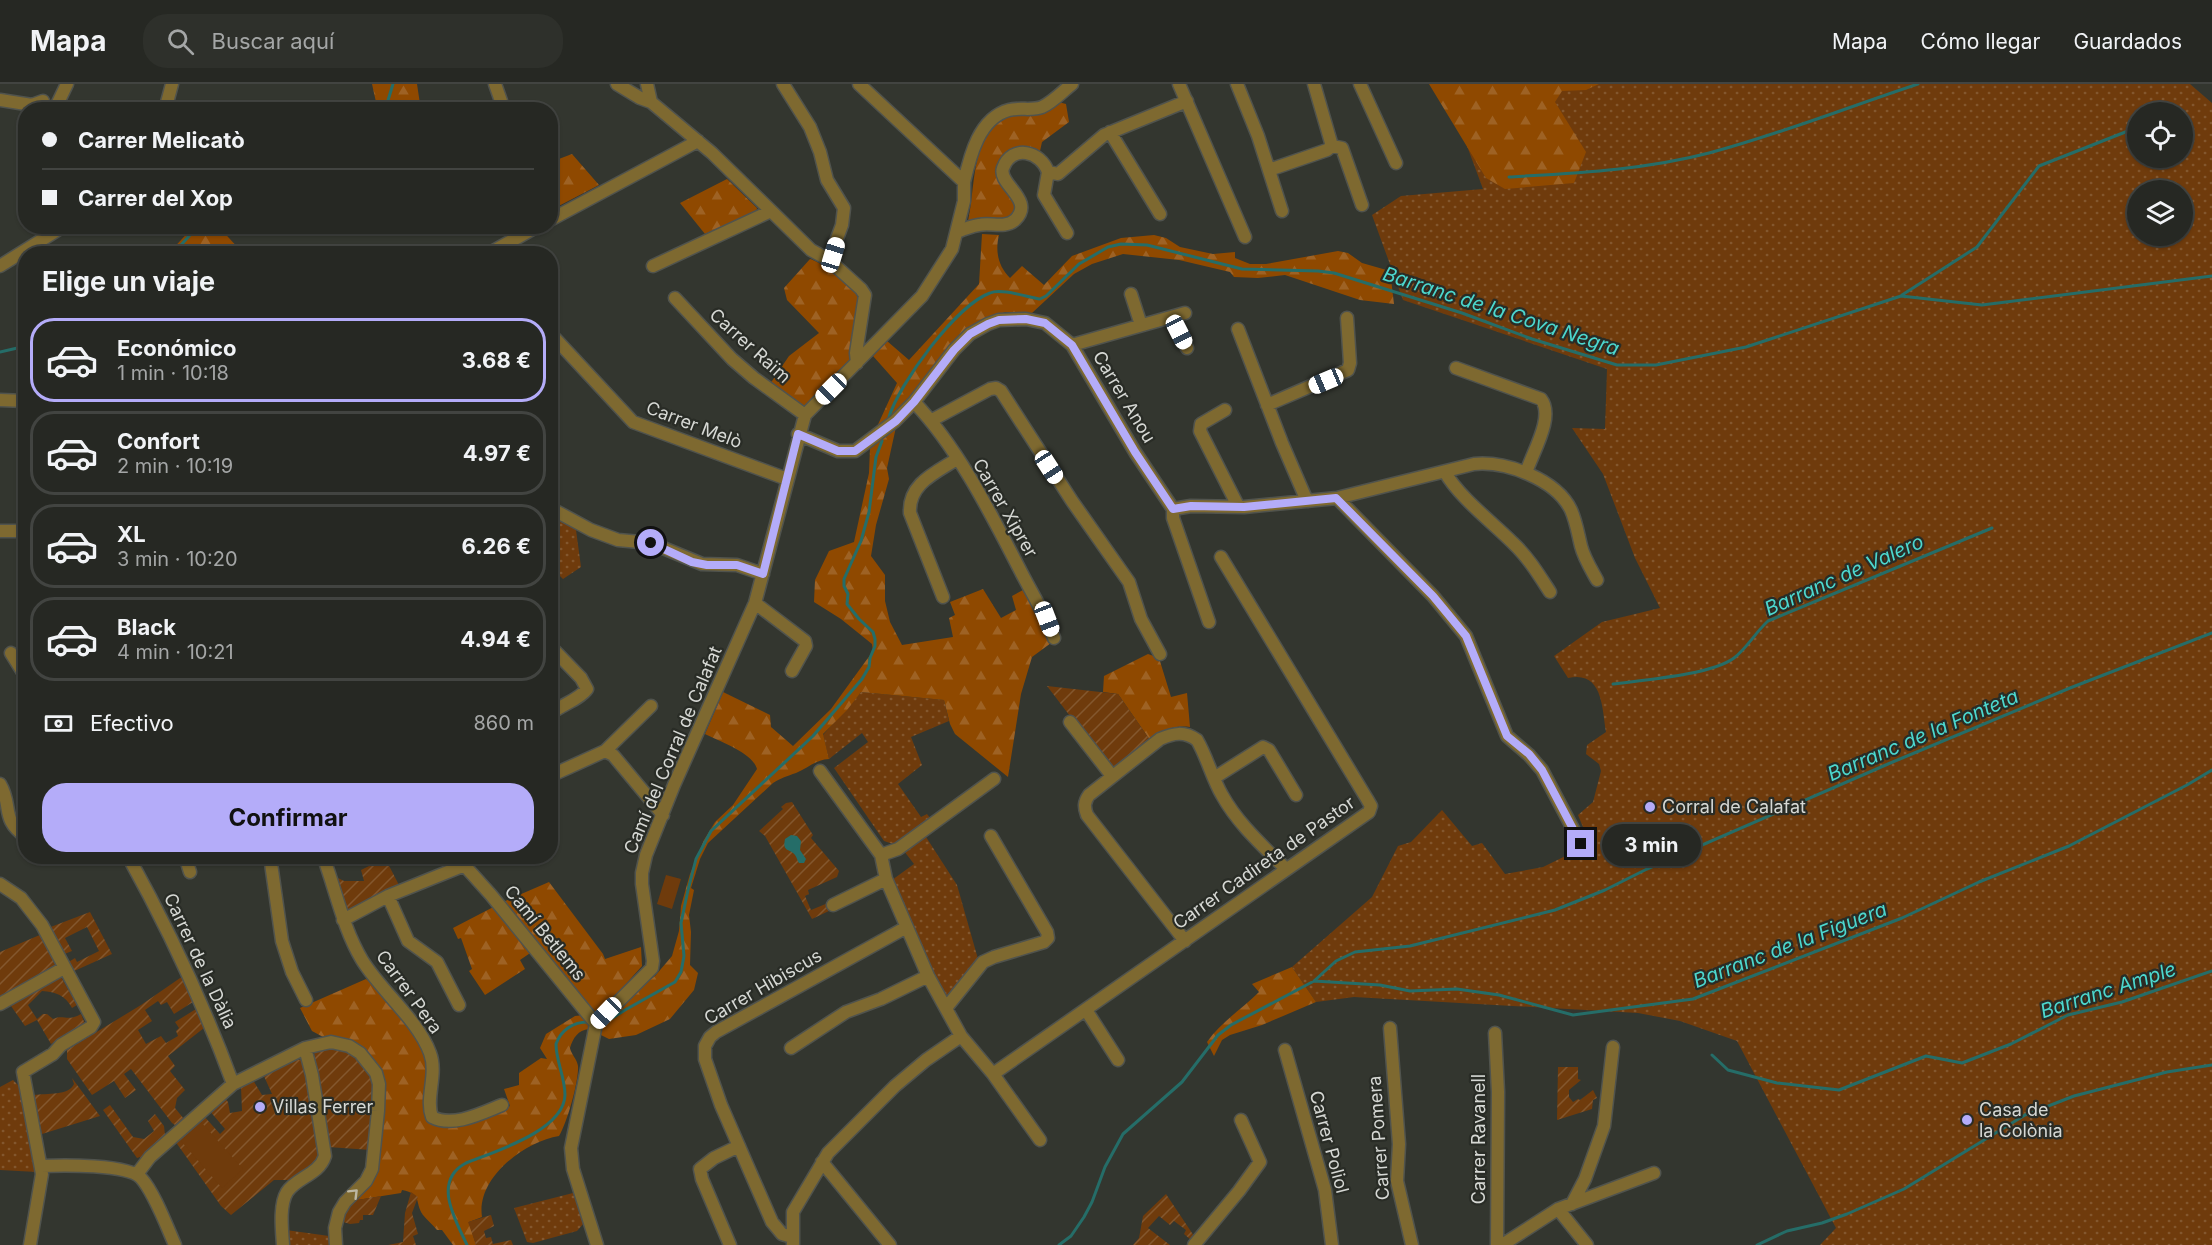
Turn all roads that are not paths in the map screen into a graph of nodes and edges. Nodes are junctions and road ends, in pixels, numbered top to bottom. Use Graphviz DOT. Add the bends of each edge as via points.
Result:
graph roads {
  1 [pos="67,84"];
  2 [pos="172,84"];
  3 [pos="495,84"];
  4 [pos="617,84"];
  5 [pos="647,84"];
  6 [pos="783,84"];
  7 [pos="859,84"];
  8 [pos="1072,84"];
  9 [pos="1179,84"];
  10 [pos="1237,84"];
  11 [pos="1314,84"];
  12 [pos="1360,84"];
  13 [pos="0,100"];
  14 [pos="1187,101"];
  15 [pos="58,102"];
  16 [pos="167,102"];
  17 [pos="501,102"];
  18 [pos="651,102"];
  19 [pos="18,103"];
  20 [pos="1110,132"];
  21 [pos="698,141"];
  22 [pos="1332,146"];
  23 [pos="1396,164"];
  24 [pos="1269,170"];
  25 [pos="1048,172"];
  26 [pos="964,182"];
  27 [pos="1362,205"];
  28 [pos="771,211"];
  29 [pos="1282,211"];
  30 [pos="1160,214"];
  31 [pos="558,216"];
  32 [pos="957,232"];
  33 [pos="1067,233"];
  34 [pos="51,234"];
  35 [pos="524,234"];
  36 [pos="1245,237"];
  37 [pos="32,246"];
  38 [pos="502,246"];
  39 [pos="18,255"];
  40 [pos="829,260"];
  41 [pos="0,266"];
  42 [pos="653,266"];
  43 [pos="1131,294"];
  44 [pos="675,298"];
  45 [pos="1185,312"];
  46 [pos="1172,317"];
  47 [pos="1347,318"];
  48 [pos="1142,325"];
  49 [pos="1238,328"];
  50 [pos="558,342"];
  51 [pos="1072,345"];
  52 [pos="1187,348"];
  53 [pos="857,363"];
  54 [pos="1456,368"];
  55 [pos="0,400"];
  56 [pos="18,401"];
  57 [pos="914,402"];
  58 [pos="1267,405"];
  59 [pos="1225,411"];
  60 [pos="805,415"];
  61 [pos="932,420"];
  62 [pos="798,434"];
  63 [pos="957,459"];
  64 [pos="1445,472"];
  65 [pos="1526,473"];
  66 [pos="787,479"];
  67 [pos="1336,498"];
  68 [pos="1307,501"];
  69 [pos="1238,506"];
  70 [pos="1173,509"];
  71 [pos="558,512"];
  72 [pos="0,531"];
  73 [pos="18,531"];
  74 [pos="1221,557"];
  75 [pos="763,574"];
  76 [pos="1597,580"];
  77 [pos="1550,592"];
  78 [pos="943,597"];
  79 [pos="755,603"];
  80 [pos="1209,622"];
  81 [pos="1054,638"];
  82 [pos="12,653"];
  83 [pos="1160,654"];
  84 [pos="558,655"];
  85 [pos="18,663"];
  86 [pos="792,670"];
  87 [pos="651,706"];
  88 [pos="558,708"];
  89 [pos="1070,722"];
  90 [pos="605,751"];
  91 [pos="820,771"];
  92 [pos="558,772"];
  93 [pos="1112,776"];
  94 [pos="1214,778"];
  95 [pos="994,779"];
  96 [pos="0,784"];
  97 [pos="1296,795"];
  98 [pos="663,815"];
  99 [pos="18,830"];
  100 [pos="991,836"];
  101 [pos="1581,844"];
  102 [pos="881,855"];
  103 [pos="132,864"];
  104 [pos="188,864"];
  105 [pos="271,864"];
  106 [pos="326,864"];
  107 [pos="455,864"];
  108 [pos="464,864"];
  109 [pos="1286,869"];
  110 [pos="190,872"];
  111 [pos="886,879"];
  112 [pos="0,884"];
  113 [pos="388,896"];
  114 [pos="833,905"];
  115 [pos="343,920"];
  116 [pos="905,928"];
  117 [pos="1185,941"];
  118 [pos="64,968"];
  119 [pos="928,976"];
  120 [pos="306,1000"];
  121 [pos="0,1005"];
  122 [pos="459,1005"];
  123 [pos="946,1008"];
  124 [pos="1086,1010"];
  125 [pos="596,1023"];
  126 [pos="1390,1028"];
  127 [pos="1495,1034"];
  128 [pos="961,1036"];
  129 [pos="311,1046"];
  130 [pos="1613,1047"];
  131 [pos="791,1048"];
  132 [pos="1285,1050"];
  133 [pos="1118,1060"];
  134 [pos="993,1074"];
  135 [pos="233,1084"];
  136 [pos="502,1105"];
  137 [pos="1241,1120"];
  138 [pos="1040,1140"];
  139 [pos="739,1146"];
  140 [pos="822,1162"];
  141 [pos="41,1166"];
  142 [pos="1654,1173"];
  143 [pos="137,1174"];
  144 [pos="1572,1204"];
  145 [pos="1558,1209"];
  146 [pos="793,1241"];
  147 [pos="30,1245"];
  148 [pos="175,1245"];
  149 [pos="283,1245"];
  150 [pos="336,1245"];
  151 [pos="597,1245"];
  152 [pos="730,1245"];
  153 [pos="890,1245"];
  154 [pos="1194,1245"];
  155 [pos="1332,1245"];
  156 [pos="1412,1245"];
  157 [pos="1497,1245"];
  158 [pos="1502,1245"];
  159 [pos="1587,1245"];
  1 -- 15 [label="street"];
  2 -- 16 [label="street"];
  3 -- 17 [label="street"];
  4 -- 18 [label="street"];
  5 -- 18 [label="street"];
  6 -- 40 [label="street" via="810,127 827,180 844,208"];
  7 -- 26 [label="street"];
  8 -- 26 [label="street, Camí del Corral de Calafat" via="1044,106 1009,110 993,119 978,138"];
  9 -- 14 [label="street"];
  10 -- 24 [label="street"];
  11 -- 22 [label="street"];
  12 -- 23 [label="street"];
  13 -- 19 [label="street"];
  14 -- 20 [label="street"];
  14 -- 36 [label="street"];
  18 -- 21 [label="street"];
  20 -- 25 [label="street" via="1058,174"];
  20 -- 30 [label="street"];
  21 -- 28 [label="street"];
  21 -- 31 [label="street"];
  22 -- 24 [label="street"];
  22 -- 27 [label="street" via="1342,147"];
  24 -- 29 [label="street"];
  25 -- 32 [label="street" via="1040,158 1030,153 1008,160 1002,171 1020,202 1017,218 1008,225 981,224"];
  25 -- 33 [label="street" via="1044,195"];
  26 -- 32 [label="street, Camí del Corral de Calafat"];
  28 -- 40 [label="street" via="811,250"];
  28 -- 42 [label="street"];
  32 -- 53 [label="street, Camí del Corral de Calafat" via="950,255 922,296"];
  34 -- 37 [label="street"];
  35 -- 38 [label="street"];
  39 -- 41 [label="street"];
  40 -- 53 [label="street" via="865,295"];
  43 -- 48 [label="street"];
  44 -- 60 [label="street, Carrer Raïm" via="732,359"];
  45 -- 46 [label="street"];
  46 -- 48 [label="street"];
  46 -- 52 [label="street"];
  47 -- 58 [label="street" via="1348,370"];
  48 -- 51 [label="street"];
  49 -- 58 [label="street"];
  50 -- 66 [label="street, Carrer Melò" via="633,422"];
  51 -- 57 [label="street, Carrer Anou" via="1045,323 1008,318 988,324 962,342"];
  51 -- 70 [label="street, Carrer Anou"];
  53 -- 60 [label="street, Camí del Corral de Calafat"];
  54 -- 65 [label="street" via="1544,402 1545,425"];
  55 -- 56 [label="street"];
  57 -- 61 [label="street, Carrer Xiprer"];
  57 -- 62 [label="street, Carrer Anou" via="896,421 855,451 838,451"];
  58 -- 68 [label="street"];
  59 -- 69 [label="street" via="1202,424 1200,431"];
  60 -- 62 [label="street, Camí del Corral de Calafat"];
  61 -- 63 [label="street, Carrer Xiprer"];
  61 -- 83 [label="street" via="990,389 1001,391 1129,582 1141,619"];
  62 -- 66 [label="street, Camí del Corral de Calafat"];
  63 -- 78 [label="street" via="922,481 910,506"];
  63 -- 81 [label="street, Carrer Xiprer" via="996,524"];
  64 -- 65 [label="street" via="1489,463"];
  64 -- 67 [label="street"];
  64 -- 77 [label="street" via="1523,552"];
  65 -- 76 [label="street" via="1569,505 1582,549"];
  66 -- 75 [label="street, Camí del Corral de Calafat"];
  67 -- 68 [label="street"];
  67 -- 101 [label="street" via="1433,596 1466,636 1507,736 1542,770"];
  68 -- 69 [label="street"];
  69 -- 70 [label="street"];
  70 -- 80 [label="street, Carrer Anou"];
  71 -- 75 [label="street" via="618,540 651,543 702,564 737,565"];
  72 -- 73 [label="street"];
  74 -- 109 [label="street, Carrer Cadireta de Pastor" via="1371,806 1369,812"];
  75 -- 79 [label="street, Camí del Corral de Calafat"];
  79 -- 86 [label="street" via="805,641 807,646"];
  79 -- 98 [label="street, Camí del Corral de Calafat"];
  82 -- 85 [label="street"];
  84 -- 88 [label="street" via="587,689"];
  87 -- 90 [label="street"];
  89 -- 93 [label="street"];
  90 -- 92 [label="street"];
  90 -- 98 [label="street" via="613,755"];
  91 -- 102 [label="street"];
  93 -- 94 [label="street" via="1160,739 1183,733 1197,740"];
  93 -- 117 [label="street" via="1086,799 1087,815"];
  94 -- 97 [label="street" via="1263,747 1269,750"];
  94 -- 109 [label="street" via="1243,826"];
  95 -- 102 [label="street" via="898,849"];
  96 -- 99 [label="street" via="6,794 10,822"];
  98 -- 125 [label="street, Camí del Corral de Calafat" via="642,873 652,968"];
  100 -- 123 [label="street" via="1048,938 983,962"];
  102 -- 111 [label="street"];
  103 -- 135 [label="street, Carrer de la Dàlia" via="173,939"];
  104 -- 110 [label="street, Carrer de la Dàlia"];
  105 -- 120 [label="street" via="284,948"];
  106 -- 115 [label="street, Carrer Pera"];
  107 -- 113 [label="street, Camí Betlems"];
  108 -- 125 [label="street, Camí Betlems"];
  109 -- 117 [label="street, Carrer Cadireta de Pastor"];
  111 -- 114 [label="street"];
  111 -- 116 [label="street"];
  112 -- 118 [label="street" via="31,910"];
  113 -- 115 [label="street, Camí Betlems"];
  113 -- 122 [label="street" via="408,941 437,962"];
  115 -- 136 [label="street, Carrer Pera" via="367,966 427,1046 434,1066 432,1117 467,1118"];
  116 -- 119 [label="street"];
  116 -- 139 [label="street, Carrer Hibiscus" via="710,1037 705,1059"];
  117 -- 124 [label="street, Carrer Cadireta de Pastor"];
  118 -- 121 [label="street"];
  118 -- 141 [label="street" via="93,1025 23,1072"];
  119 -- 123 [label="street"];
  119 -- 131 [label="street" via="846,1012"];
  123 -- 128 [label="street"];
  124 -- 133 [label="street"];
  124 -- 134 [label="street, Carrer Cadireta de Pastor"];
  125 -- 151 [label="street" via="571,1158"];
  126 -- 156 [label="street, Carrer Pomera" via="1399,1144 1397,1180"];
  127 -- 157 [label="street, Carrer Ravanell"];
  128 -- 134 [label="street"];
  128 -- 140 [label="street" via="895,1086"];
  129 -- 135 [label="street"];
  129 -- 149 [label="street" via="312,1076 326,1156 318,1168 285,1196"];
  150 -- 129 [label="street, one-way" via="339,1212 366,1181 373,1165 379,1084 374,1068 355,1049 338,1042"];
  130 -- 144 [label="street" via="1604,1126"];
  132 -- 155 [label="street, Carrer Poliol" via="1325,1190"];
  134 -- 138 [label="street"];
  135 -- 143 [label="street" via="150,1157"];
  137 -- 154 [label="street" via="1260,1162"];
  139 -- 146 [label="street, Carrer Hibiscus" via="772,1222"];
  139 -- 152 [label="street" via="700,1169"];
  140 -- 146 [label="street" via="793,1212"];
  140 -- 153 [label="street"];
  141 -- 143 [label="street" via="126,1170"];
  141 -- 147 [label="street"];
  142 -- 144 [label="street"];
  143 -- 148 [label="street" via="147,1185"];
  144 -- 145 [label="street"];
  145 -- 158 [label="street"];
  145 -- 159 [label="street"];
}
